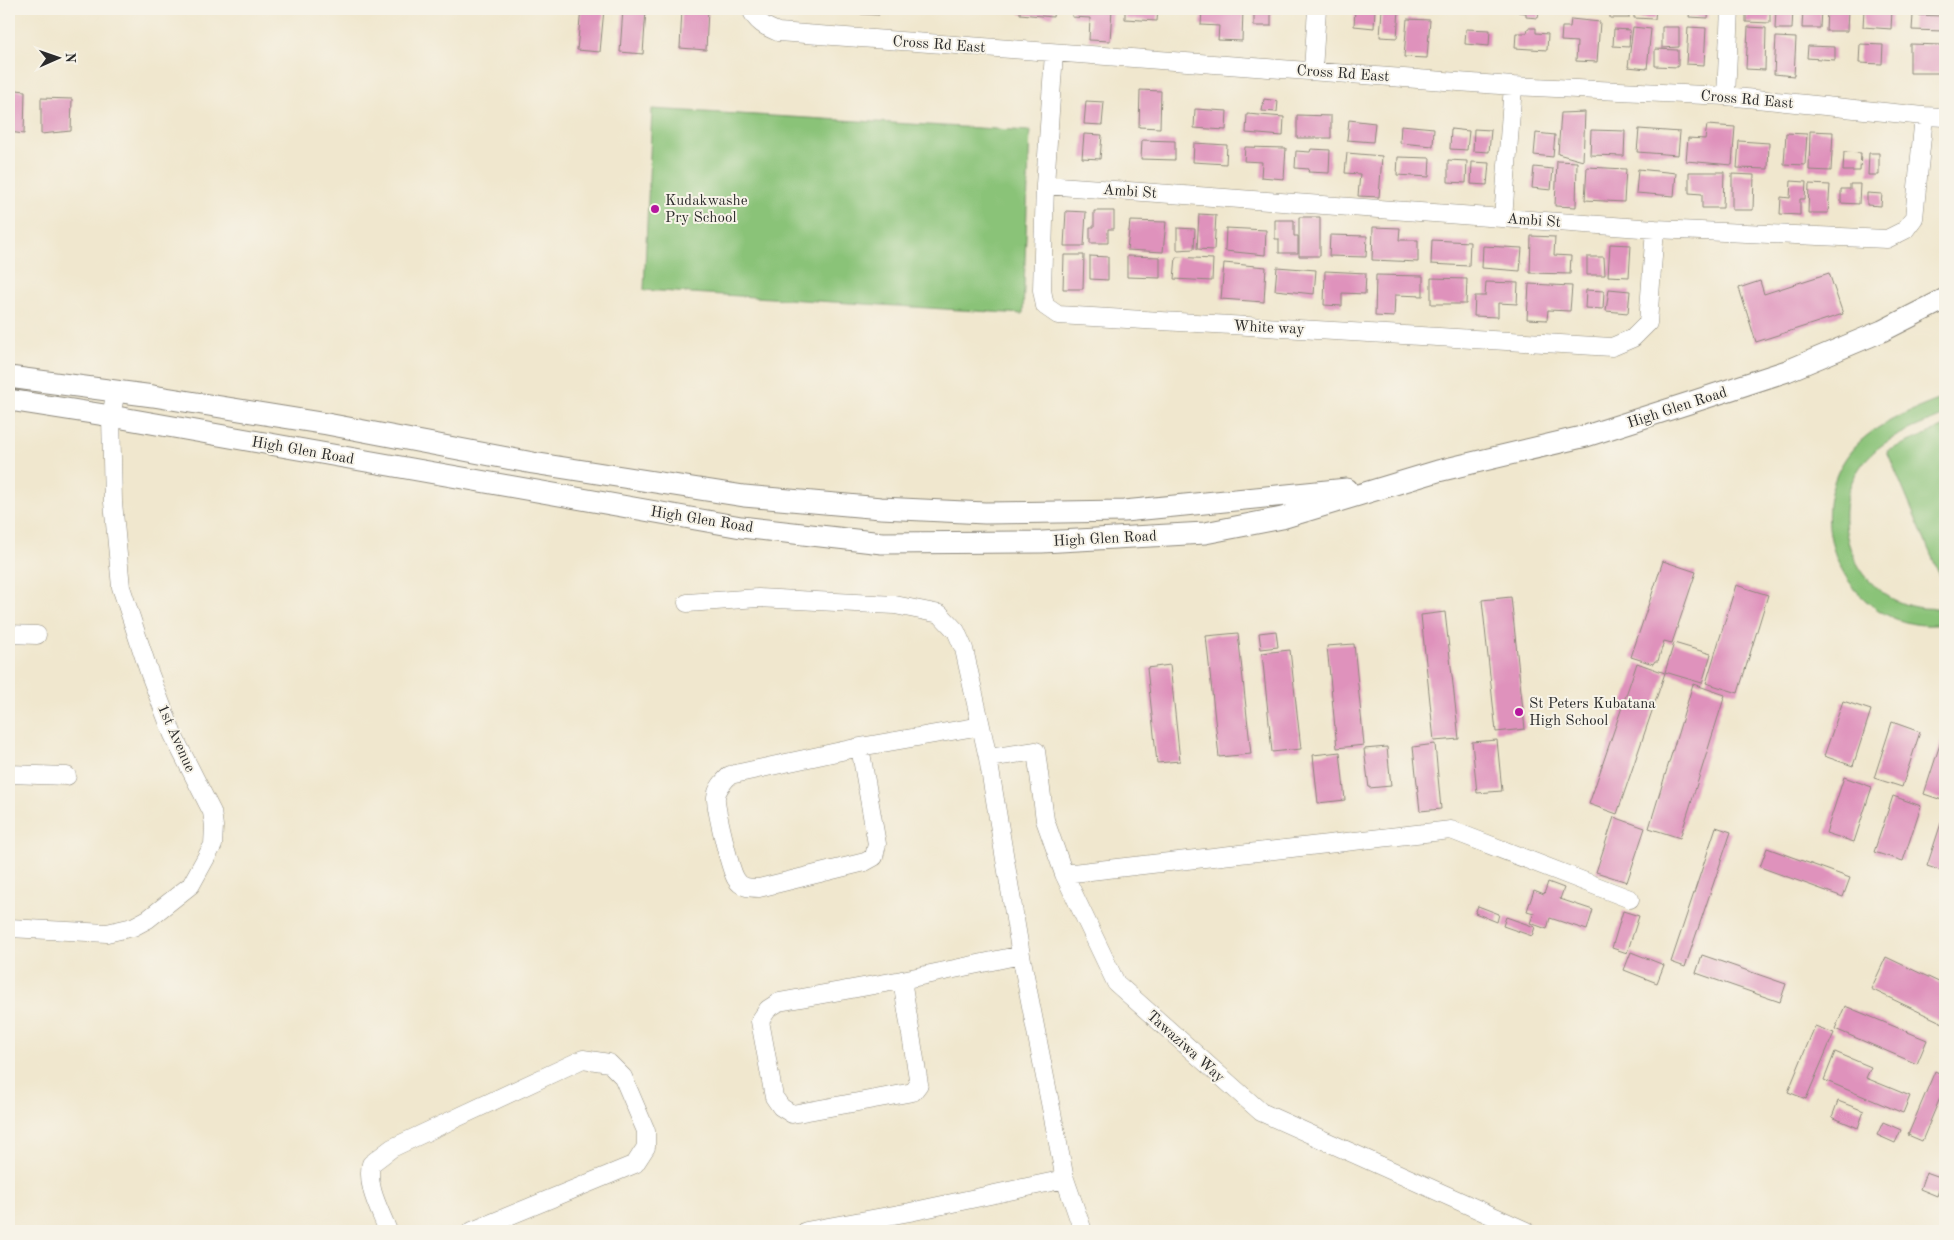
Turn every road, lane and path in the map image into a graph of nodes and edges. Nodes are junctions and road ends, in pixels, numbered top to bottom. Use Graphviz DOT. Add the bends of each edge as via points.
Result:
graph roads {
  1 [pos="751,9"];
  2 [pos="1317,9"];
  3 [pos="1730,9"];
  4 [pos="1054,53"];
  5 [pos="1313,70"];
  6 [pos="1513,86"];
  7 [pos="1726,96"];
  8 [pos="1924,116"];
  9 [pos="1945,117"];
  10 [pos="1045,185"];
  11 [pos="1503,218"];
  12 [pos="1655,229"];
  13 [pos="1945,298"];
  14 [pos="9,377"];
  15 [pos="116,391"];
  16 [pos="9,400"];
  17 [pos="111,416"];
  18 [pos="1397,484"];
  19 [pos="687,602"];
  20 [pos="9,634"];
  21 [pos="37,635"];
  22 [pos="981,726"];
  23 [pos="860,748"];
  24 [pos="988,758"];
  25 [pos="9,774"];
  26 [pos="67,776"];
  27 [pos="1064,874"];
  28 [pos="1630,899"];
  29 [pos="9,928"];
  30 [pos="1021,955"];
  31 [pos="902,980"];
  32 [pos="1065,1179"];
  33 [pos="388,1231"];
  34 [pos="472,1231"];
  35 [pos="806,1231"];
  36 [pos="1083,1231"];
  37 [pos="1526,1231"];
  1 -- 4 [label="street, Cross Rd East" via="765,28 778,32"];
  2 -- 5 [label="street"];
  3 -- 7 [label="street"];
  4 -- 5 [label="street, Cross Rd East"];
  4 -- 10 [label="street, White way"];
  5 -- 6 [label="street, Cross Rd East"];
  6 -- 7 [label="street, Cross Rd East"];
  6 -- 11 [label="street"];
  7 -- 8 [label="street, Cross Rd East"];
  8 -- 9 [label="street, Cross Rd East"];
  8 -- 12 [label="street, Ambi St" via="1914,218 1905,230 1887,239"];
  10 -- 11 [label="street, Ambi St"];
  10 -- 12 [label="street, White way" via="1042,290 1045,306 1058,315 1612,347 1633,338 1648,323"];
  11 -- 12 [label="street, Ambi St"];
  13 -- 18 [label="main road, High Glen Road" via="1882,331 1778,374 1586,436 1438,471"];
  14 -- 15 [label="main road, High Glen Road"];
  15 -- 17 [label="street, 1st Avenue"];
  15 -- 18 [label="main road, High Glen Road" via="744,496 881,508 985,513 1124,510"];
  16 -- 17 [label="main road, High Glen Road"];
  17 -- 18 [label="main road, High Glen Road" via="741,527 882,543 1042,542 1205,533 1282,518"];
  17 -- 29 [label="street, 1st Avenue" via="113,502 121,587 173,735 212,812 213,845 191,885 148,920 133,927 107,933"];
  19 -- 22 [label="street" via="758,598 895,606 940,614 956,631 964,649"];
  20 -- 21 [label="street"];
  22 -- 23 [label="street"];
  22 -- 24 [label="street"];
  23 -- 23 [label="street" via="730,775 716,797 727,855 736,880 745,887 759,888 874,857 877,844"];
  24 -- 27 [label="street, Tawaziwa Way" via="1036,751 1045,820"];
  24 -- 30 [label="street"];
  25 -- 26 [label="street"];
  27 -- 28 [label="street" via="1451,830"];
  27 -- 37 [label="street, Tawaziwa Way" via="1116,983 1260,1112"];
  30 -- 31 [label="street"];
  30 -- 32 [label="street"];
  31 -- 31 [label="street" via="779,1002 768,1009 760,1021 774,1098 781,1107 792,1114 917,1089 919,1084"];
  32 -- 35 [label="street"];
  32 -- 36 [label="street"];
  33 -- 34 [label="street" via="369,1173 371,1164 392,1148 583,1058 609,1063 623,1076 646,1131 646,1147 635,1164"];
}
